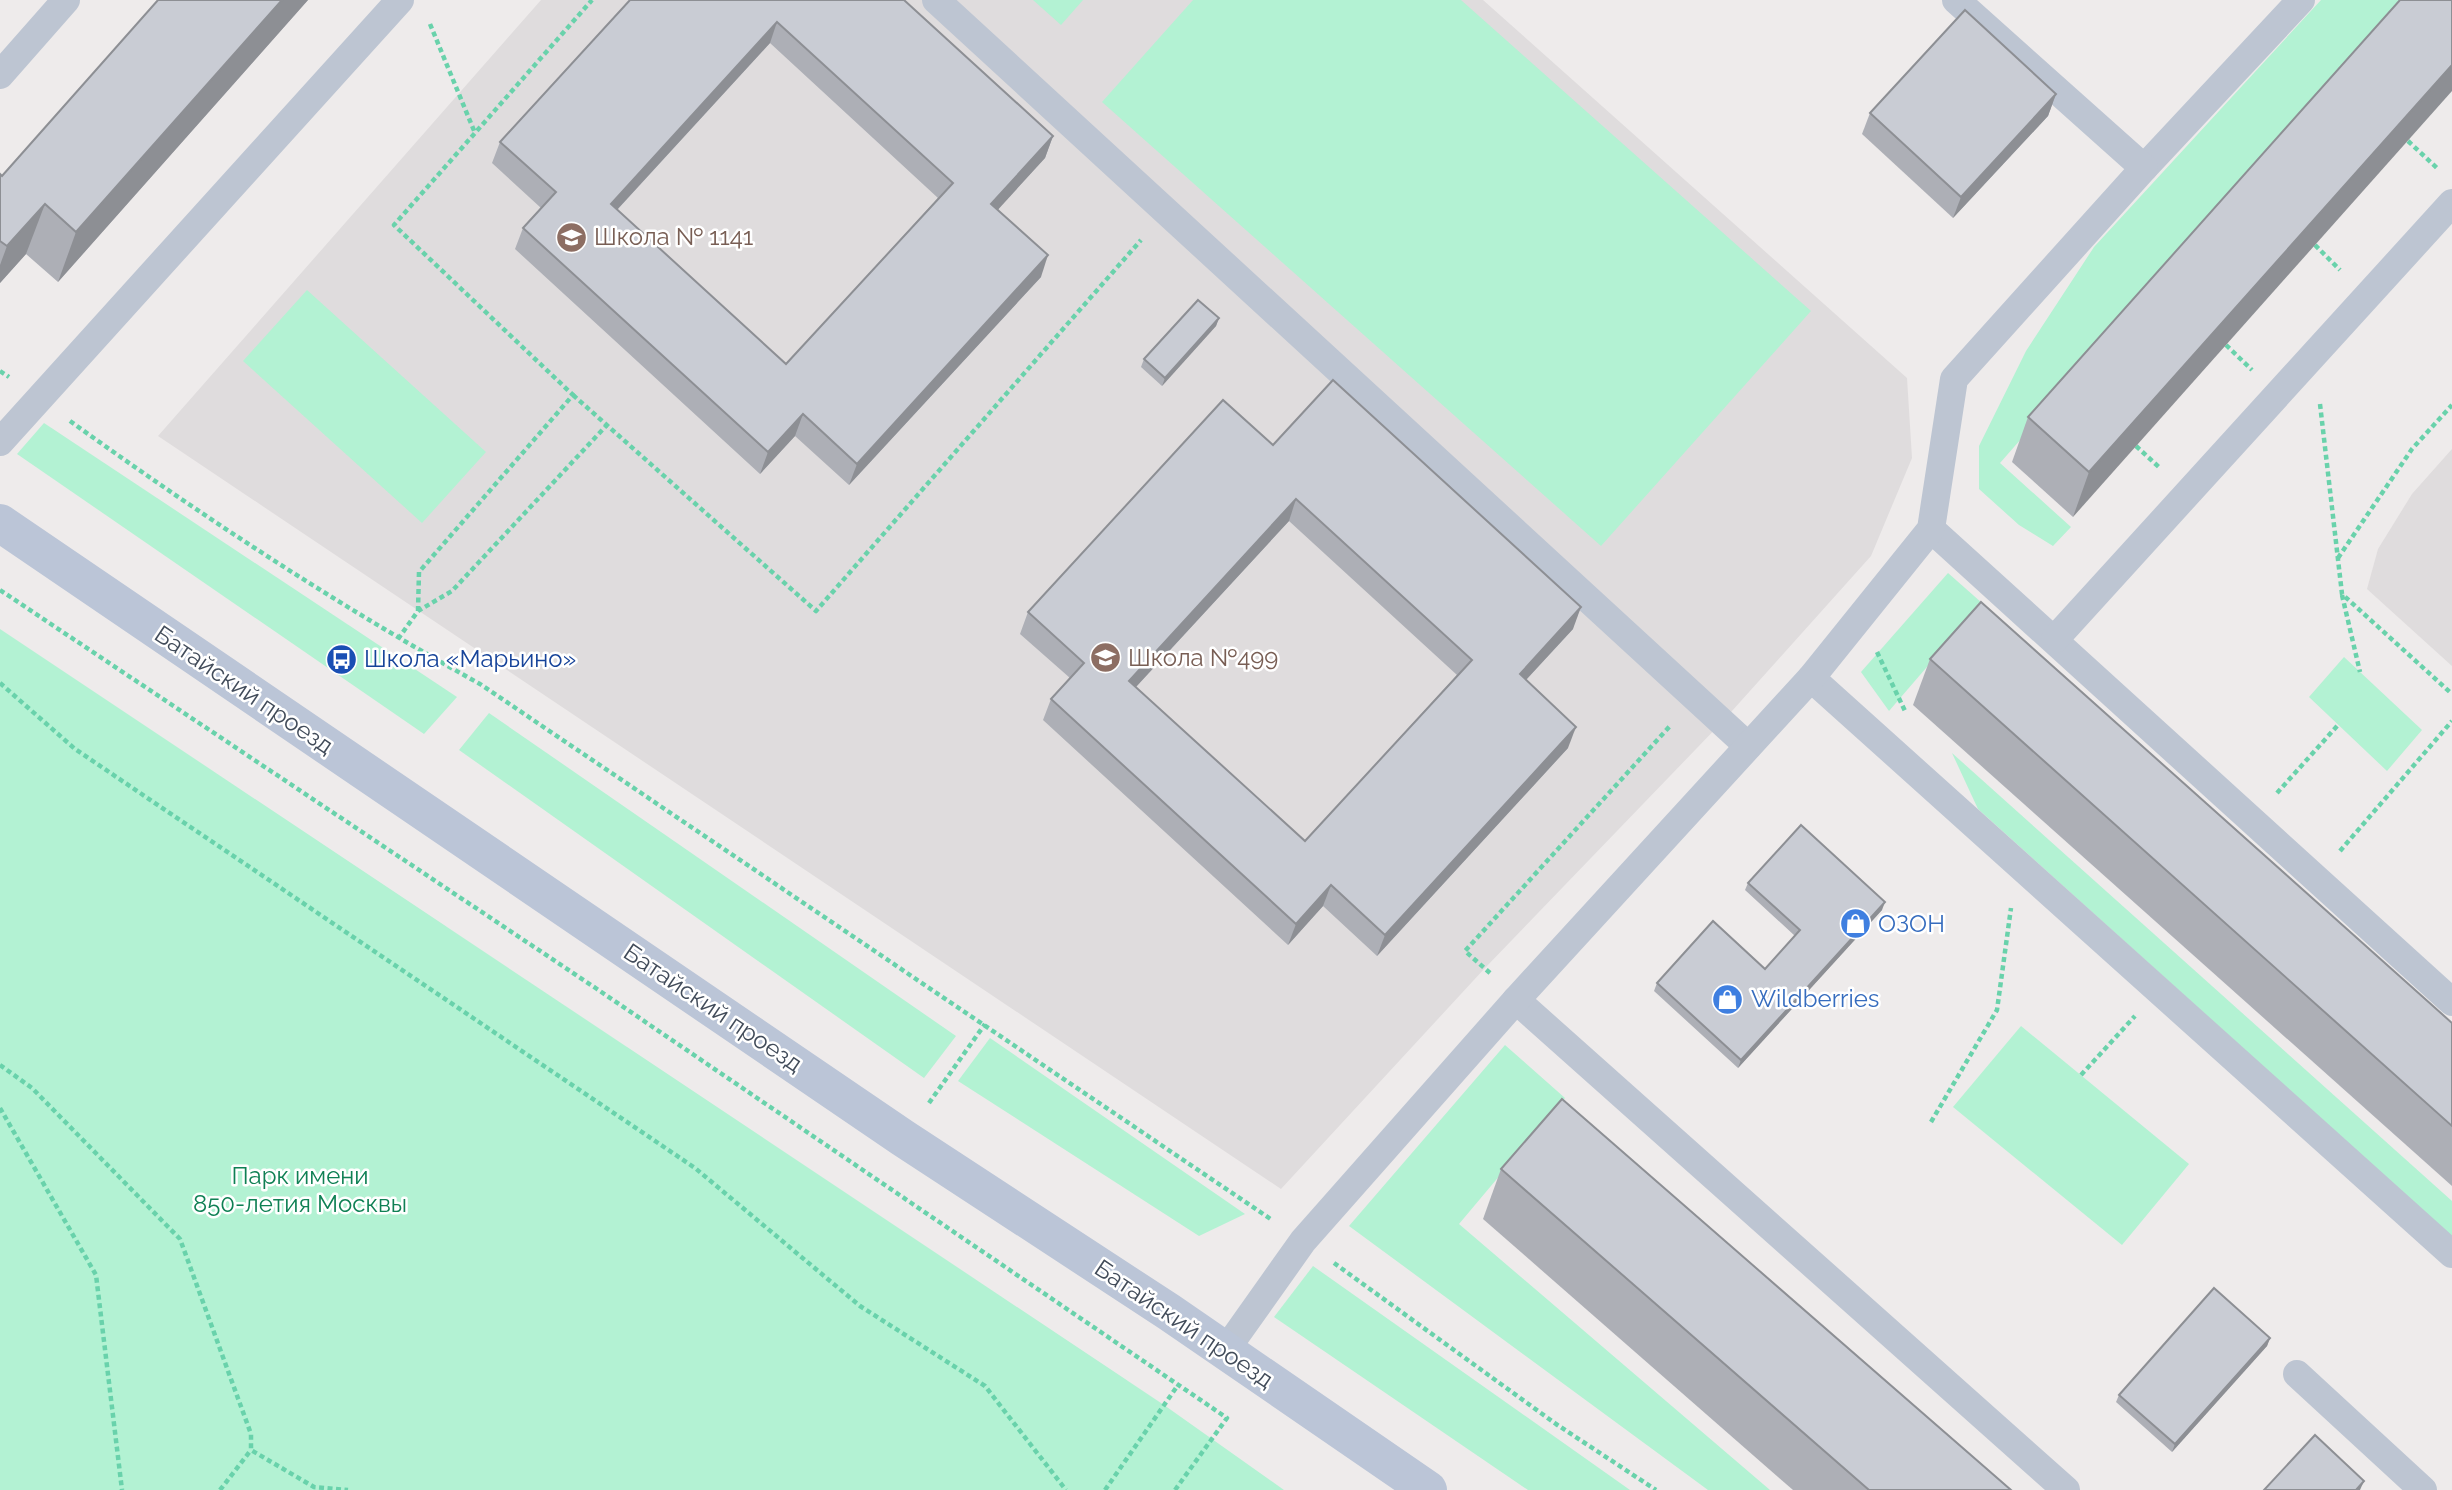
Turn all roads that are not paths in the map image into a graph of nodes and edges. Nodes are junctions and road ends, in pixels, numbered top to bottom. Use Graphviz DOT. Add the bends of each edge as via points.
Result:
graph roads {
  1 [pos="66,0"];
  2 [pos="936,0"];
  3 [pos="1956,0"];
  4 [pos="2301,0"];
  5 [pos="413,6"];
  6 [pos="0,75"];
  7 [pos="2144,168"];
  8 [pos="2452,203"];
  9 [pos="0,442"];
  10 [pos="0,523"];
  11 [pos="1931,529"];
  12 [pos="2055,639"];
  13 [pos="1811,678"];
  14 [pos="1748,746"];
  15 [pos="1516,1000"];
  16 [pos="2452,1002"];
  17 [pos="2452,1254"];
  18 [pos="1225,1351"];
  19 [pos="2297,1374"];
  20 [pos="1428,1490"];
  21 [pos="2066,1490"];
  22 [pos="2423,1490"];
  1 -- 6 [label="lane"];
  2 -- 14 [label="lane"];
  3 -- 7 [label="lane"];
  4 -- 7 [label="lane"];
  5 -- 9 [label="lane"];
  7 -- 11 [label="lane" via="1954,379"];
  8 -- 12 [label="lane"];
  10 -- 18 [label="main road, Батайский проезд" via="903,1138"];
  11 -- 12 [label="lane"];
  11 -- 13 [label="lane"];
  12 -- 16 [label="lane"];
  13 -- 14 [label="lane"];
  13 -- 17 [label="lane"];
  14 -- 15 [label="lane"];
  15 -- 18 [label="lane" via="1303,1241"];
  15 -- 21 [label="lane"];
  18 -- 20 [label="main road, Батайский проезд"];
  19 -- 22 [label="lane"];
}
